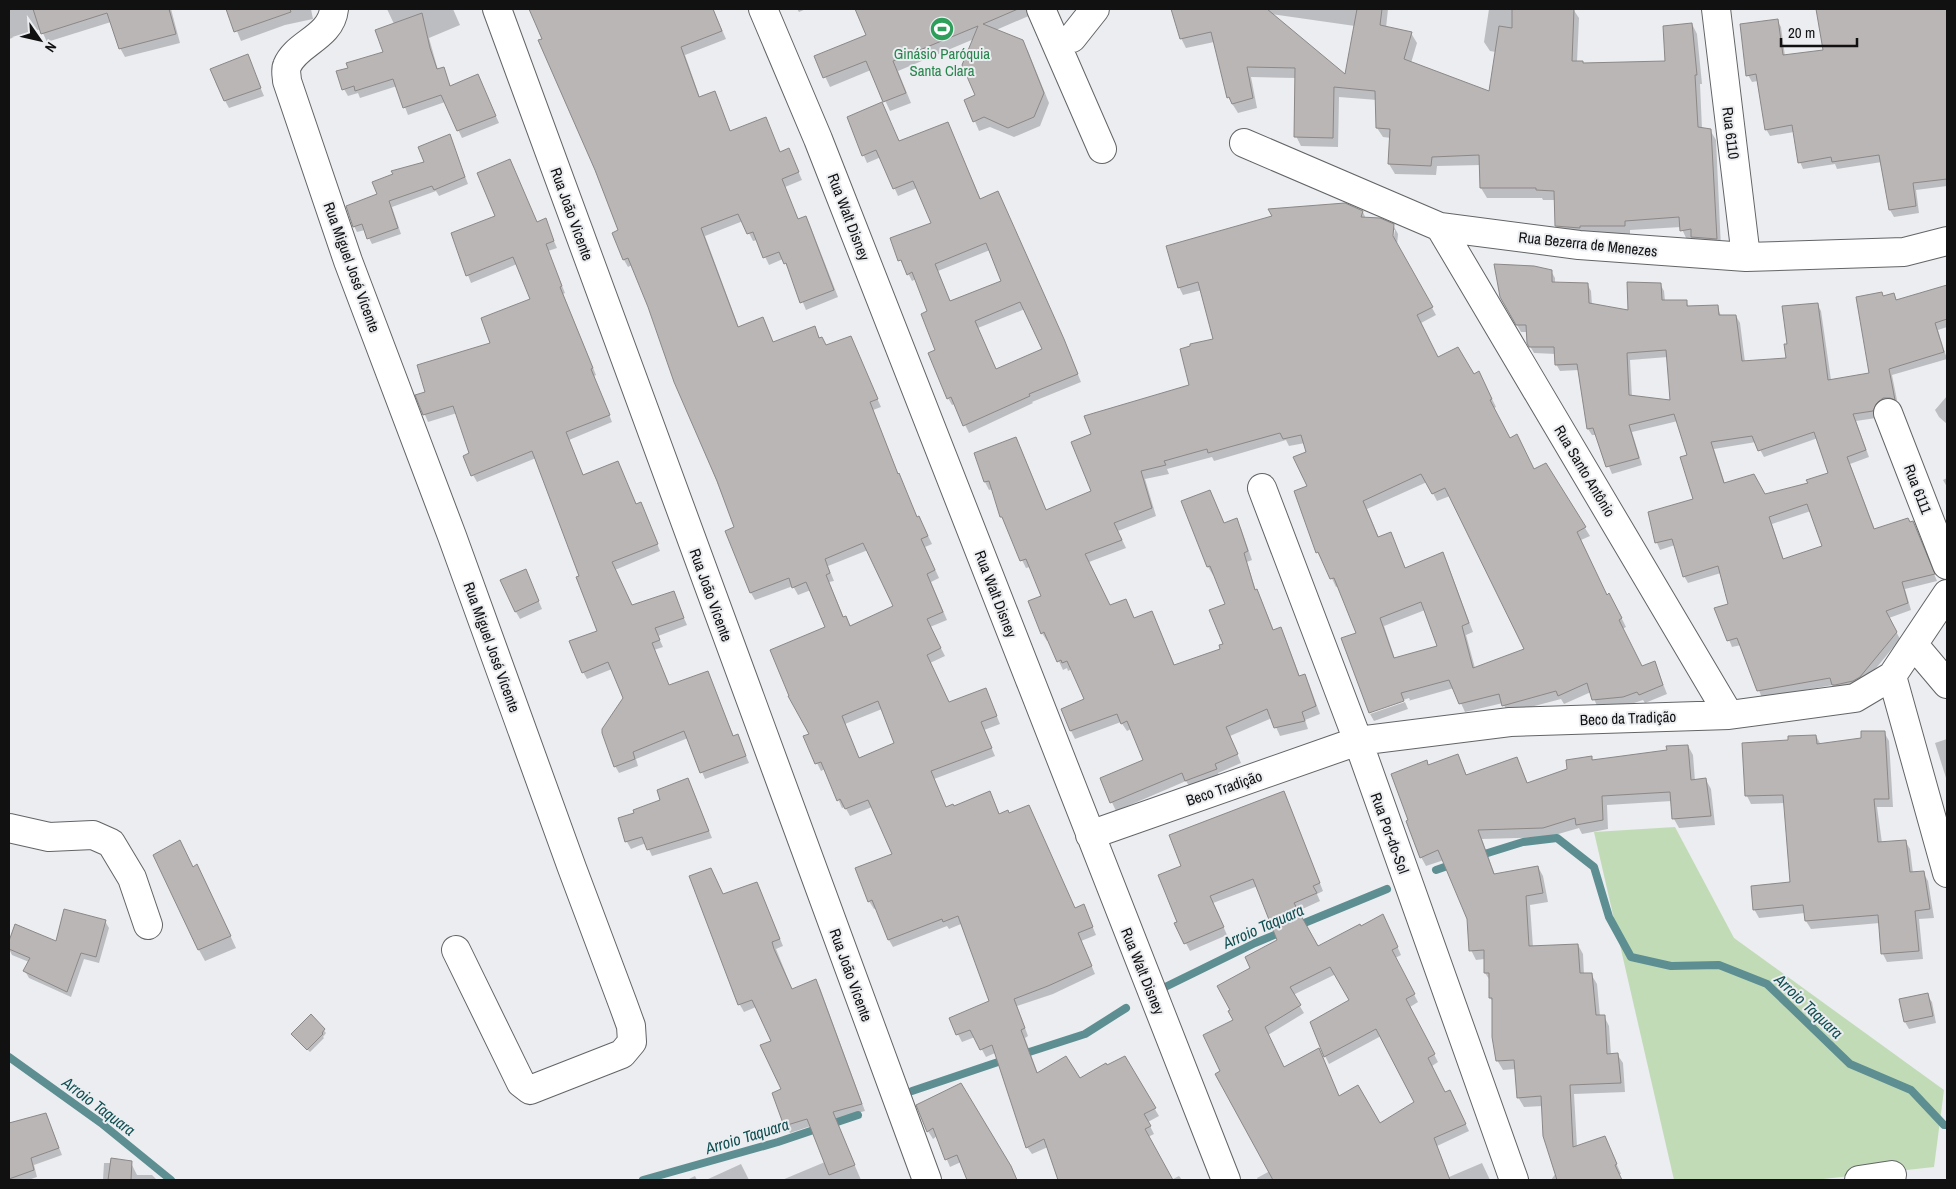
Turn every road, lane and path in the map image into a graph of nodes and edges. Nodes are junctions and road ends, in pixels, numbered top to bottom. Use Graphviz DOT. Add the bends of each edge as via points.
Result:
graph roads {
  1 [pos="334,9"];
  2 [pos="497,9"];
  3 [pos="763,9"];
  4 [pos="1041,9"];
  5 [pos="1095,9"];
  6 [pos="1716,9"];
  7 [pos="1072,38"];
  8 [pos="1244,142"];
  9 [pos="1102,149"];
  10 [pos="1440,227"];
  11 [pos="1947,241"];
  12 [pos="1746,257"];
  13 [pos="1888,412"];
  14 [pos="1262,488"];
  15 [pos="1947,565"];
  16 [pos="1947,594"];
  17 [pos="1914,645"];
  18 [pos="1892,676"];
  19 [pos="1947,684"];
  20 [pos="1729,715"];
  21 [pos="1358,741"];
  22 [pos="9,828"];
  23 [pos="1090,835"];
  24 [pos="1947,873"];
  25 [pos="148,925"];
  26 [pos="456,950"];
  27 [pos="1892,1175"];
  28 [pos="927,1180"];
  29 [pos="1226,1180"];
  30 [pos="1514,1180"];
  31 [pos="1859,1180"];
  1 -- 26 [label="street, Rua Miguel José Vicente" via="321,34 294,56 286,67 287,82 348,261 631,1026 632,1042 622,1054 530,1090 521,1083"];
  2 -- 28 [label="street, Rua João Vicente"];
  3 -- 23 [label="street, Rua Walt Disney" via="818,139"];
  4 -- 9 [label="street"];
  5 -- 7 [label="street"];
  6 -- 12 [label="street, Rua 6110"];
  8 -- 10 [label="street, Rua Bezerra de Menezes"];
  10 -- 12 [label="street, Rua Bezerra de Menezes" via="1579,245"];
  10 -- 20 [label="street, Rua Santo Antônio"];
  11 -- 12 [label="street, Rua Bezerra de Menezes" via="1904,252"];
  13 -- 15 [label="street, Rua 6111"];
  14 -- 21 [label="street, Rua Por-do-Sol"];
  16 -- 17 [label="street"];
  17 -- 18 [label="street"];
  17 -- 19 [label="street"];
  18 -- 20 [label="street, Beco da Tradição" via="1855,698"];
  18 -- 24 [label="street"];
  20 -- 21 [label="street, Beco da Tradição" via="1510,722"];
  21 -- 23 [label="street, Beco Tradição"];
  21 -- 30 [label="street, Rua Por-do-Sol"];
  22 -- 25 [label="street" via="49,837 93,835 112,843 132,878"];
  23 -- 29 [label="street, Rua Walt Disney"];
  27 -- 31 [label="street"];
}
